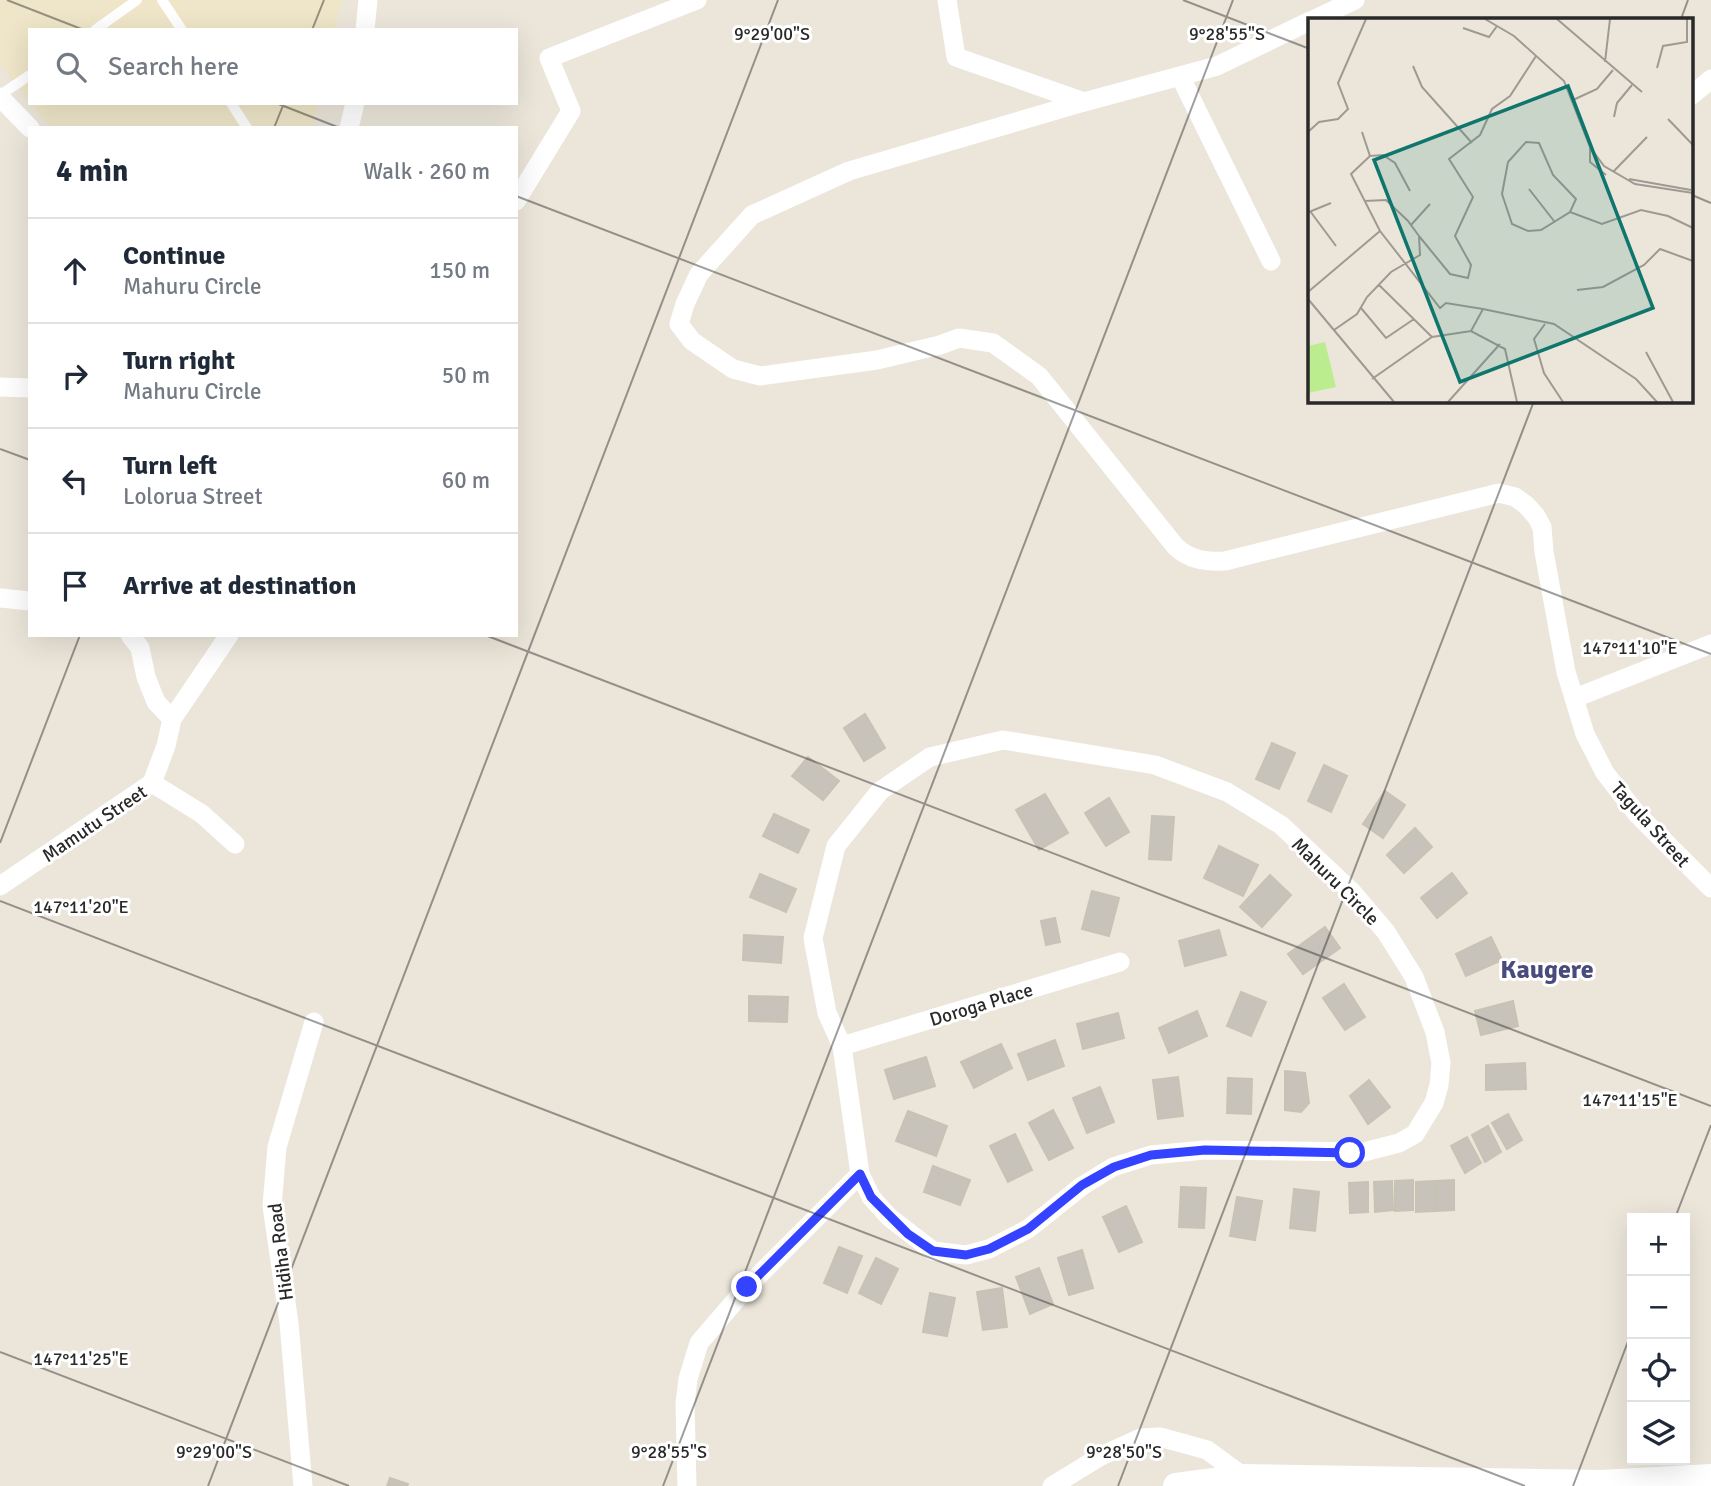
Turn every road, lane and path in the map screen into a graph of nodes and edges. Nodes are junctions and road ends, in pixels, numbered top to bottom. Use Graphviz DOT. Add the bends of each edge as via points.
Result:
graph roads {
  1 [pos="138,0"];
  2 [pos="162,0"];
  3 [pos="368,0"];
  4 [pos="696,0"];
  5 [pos="947,0"];
  6 [pos="1355,0"];
  7 [pos="1317,18"];
  8 [pos="1308,22"];
  9 [pos="97,28"];
  10 [pos="181,28"];
  11 [pos="366,28"];
  12 [pos="28,76"];
  13 [pos="1180,76"];
  14 [pos="1711,79"];
  15 [pos="1694,93"];
  16 [pos="0,96"];
  17 [pos="1084,102"];
  18 [pos="232,105"];
  19 [pos="355,105"];
  20 [pos="28,126"];
  21 [pos="246,126"];
  22 [pos="349,126"];
  23 [pos="518,198"];
  24 [pos="1271,261"];
  25 [pos="0,387"];
  26 [pos="28,388"];
  27 [pos="0,598"];
  28 [pos="28,601"];
  29 [pos="131,637"];
  30 [pos="228,637"];
  31 [pos="1711,644"];
  32 [pos="1574,698"];
  33 [pos="172,719"];
  34 [pos="152,783"];
  35 [pos="235,844"];
  36 [pos="0,886"];
  37 [pos="1711,888"];
  38 [pos="1120,962"];
  39 [pos="314,1022"];
  40 [pos="842,1046"];
  41 [pos="860,1174"];
  42 [pos="1244,1477"];
  43 [pos="1711,1477"];
  44 [pos="1601,1485"];
  45 [pos="303,1486"];
  46 [pos="687,1486"];
  47 [pos="1052,1486"];
  48 [pos="1176,1486"];
  1 -- 9 [label="lane"];
  2 -- 10 [label="lane"];
  3 -- 11 [label="street"];
  4 -- 23 [label="street" via="549,58 571,111"];
  5 -- 17 [label="street" via="956,57"];
  6 -- 7 [label="street"];
  8 -- 13 [label="street" via="1217,66"];
  12 -- 16 [label="lane"];
  13 -- 17 [label="street"];
  13 -- 24 [label="street"];
  14 -- 15 [label="street"];
  16 -- 20 [label="street"];
  17 -- 32 [label="street, Tagula Street" via="849,171 752,215 699,274 679,324 692,341 733,369 760,376 877,360 959,338 993,343 1039,376 1175,546 1184,555 1208,562 1499,493 1514,497 1542,527 1556,621"];
  18 -- 21 [label="lane"];
  19 -- 22 [label="street"];
  25 -- 26 [label="street"];
  27 -- 28 [label="street"];
  29 -- 33 [label="street" via="156,702"];
  30 -- 33 [label="street, Mamutu Street"];
  31 -- 32 [label="street"];
  32 -- 37 [label="street, Tagula Street" via="1585,734 1605,773 1637,814"];
  33 -- 34 [label="street, Mamutu Street"];
  34 -- 35 [label="street" via="202,814"];
  34 -- 36 [label="street, Mamutu Street"];
  38 -- 40 [label="street, Doroga Place"];
  39 -- 45 [label="street, Hidiha Road" via="277,1147 272,1206 289,1323"];
  40 -- 41 [label="street, Mahuru Circle"];
  40 -- 41 [label="street, Mahuru Circle" via="827,1013 813,938 836,846 880,791 930,757 1003,740 1155,765 1227,792 1280,825 1352,892 1386,932 1414,977 1435,1032 1441,1063 1434,1103 1415,1133 1399,1143 1350,1153 1205,1150 1151,1155 1114,1167 1082,1185 1028,1229 966,1255 933,1251 908,1234 871,1197"];
  41 -- 46 [label="street" via="747,1287 699,1343 685,1404"];
  42 -- 44 [label="main road"];
  42 -- 47 [label="street" via="1207,1450 1150,1437 1101,1456"];
  42 -- 48 [label="main road"];
  43 -- 44 [label="main road"];
}
